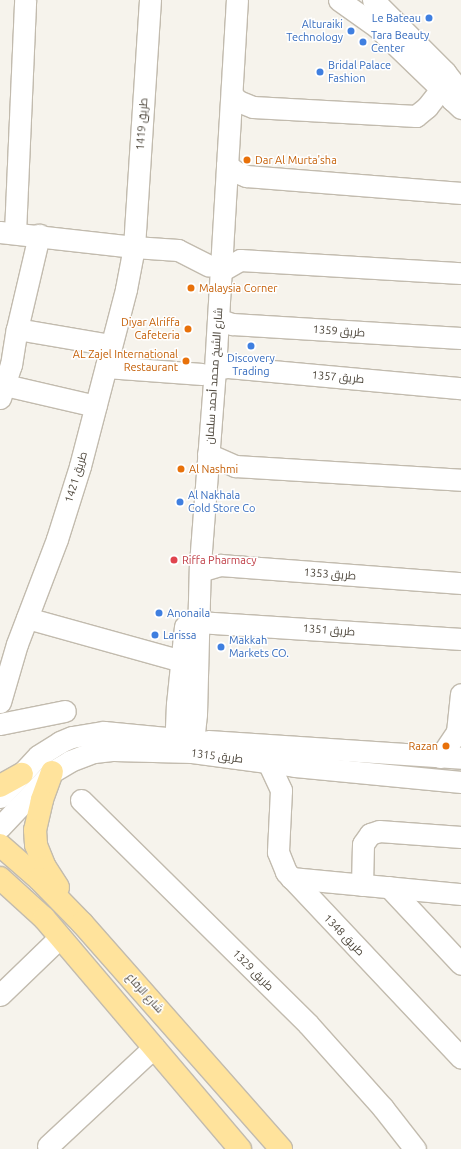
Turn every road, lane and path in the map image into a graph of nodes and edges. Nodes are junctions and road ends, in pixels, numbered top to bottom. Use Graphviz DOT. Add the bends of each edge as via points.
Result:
graph roads {
  1 [pos="25,0"];
  2 [pos="150,0"];
  3 [pos="226,0"];
  4 [pos="237,0"];
  5 [pos="339,0"];
  6 [pos="361,0"];
  7 [pos="373,0"];
  8 [pos="377,27"];
  9 [pos="232,95"];
  10 [pos="451,99"];
  11 [pos="227,165"];
  12 [pos="461,193"];
  13 [pos="8,232"];
  14 [pos="39,235"];
  15 [pos="134,247"];
  16 [pos="220,259"];
  17 [pos="461,273"];
  18 [pos="218,319"];
  19 [pos="17,329"];
  20 [pos="461,338"];
  21 [pos="111,345"];
  22 [pos="106,367"];
  23 [pos="208,372"];
  24 [pos="4,379"];
  25 [pos="461,388"];
  26 [pos="96,406"];
  27 [pos="208,454"];
  28 [pos="235,466"];
  29 [pos="206,479"];
  30 [pos="461,480"];
  31 [pos="200,571"];
  32 [pos="461,584"];
  33 [pos="27,618"];
  34 [pos="198,622"];
  35 [pos="461,639"];
  36 [pos="182,661"];
  37 [pos="461,694"];
  38 [pos="0,702"];
  39 [pos="177,704"];
  40 [pos="65,711"];
  41 [pos="196,714"];
  42 [pos="0,724"];
  43 [pos="140,735"];
  44 [pos="459,736"];
  45 [pos="242,744"];
  46 [pos="184,746"];
  47 [pos="440,757"];
  48 [pos="276,758"];
  49 [pos="461,758"];
  50 [pos="52,772"];
  51 [pos="22,774"];
  52 [pos="461,782"];
  53 [pos="0,786"];
  54 [pos="0,797"];
  55 [pos="81,800"];
  56 [pos="0,827"];
  57 [pos="461,837"];
  58 [pos="0,845"];
  59 [pos="0,878"];
  60 [pos="291,878"];
  61 [pos="362,885"];
  62 [pos="389,887"];
  63 [pos="461,894"];
  64 [pos="82,923"];
  65 [pos="60,936"];
  66 [pos="461,964"];
  67 [pos="0,995"];
  68 [pos="154,1047"];
  69 [pos="461,1058"];
  70 [pos="48,1146"];
  71 [pos="240,1149"];
  72 [pos="281,1149"];
  73 [pos="415,1149"];
  1 -- 13 [label="street"];
  2 -- 15 [label="street, طريق 1419"];
  3 -- 16 [label="street, شارع الشيخ محمد أحمد سلمان"];
  4 -- 9 [label="street, شارع الشيخ محمد أحمد سلمان"];
  5 -- 8 [label="street"];
  6 -- 8 [label="street"];
  7 -- 10 [label="street" via="445,72 451,80"];
  8 -- 10 [label="street"];
  9 -- 10 [label="street" via="238,101 253,107 416,116 427,107"];
  9 -- 11 [label="street, شارع الشيخ محمد أحمد سلمان"];
  11 -- 12 [label="street" via="246,176"];
  11 -- 16 [label="street, شارع الشيخ محمد أحمد سلمان"];
  13 -- 14 [label="street"];
  14 -- 15 [label="street"];
  14 -- 19 [label="street"];
  15 -- 16 [label="street" via="178,250"];
  15 -- 21 [label="street, طريق 1421"];
  16 -- 17 [label="street"];
  16 -- 18 [label="street, شارع الشيخ محمد أحمد سلمان"];
  16 -- 23 [label="street, شارع الشيخ محمد أحمد سلمان"];
  18 -- 20 [label="street, طريق 1359" via="232,324"];
  18 -- 23 [label="street, شارع الشيخ محمد أحمد سلمان"];
  19 -- 21 [label="street"];
  19 -- 24 [label="street"];
  21 -- 22 [label="street, طريق 1421"];
  22 -- 23 [label="street, طريق 1357"];
  22 -- 26 [label="street, طريق 1421"];
  23 -- 25 [label="street, طريق 1357" via="228,367"];
  23 -- 27 [label="street, شارع الشيخ محمد أحمد سلمان"];
  23 -- 36 [label="street, شارع الشيخ محمد أحمد سلمان"];
  24 -- 26 [label="street"];
  26 -- 33 [label="street, طريق 1421" via="57,539"];
  27 -- 28 [label="street"];
  27 -- 29 [label="street, شارع الشيخ محمد أحمد سلمان"];
  28 -- 29 [label="street"];
  28 -- 30 [label="street"];
  29 -- 31 [label="street, شارع الشيخ محمد أحمد سلمان"];
  31 -- 32 [label="street, طريق 1353" via="220,565"];
  31 -- 34 [label="street, شارع الشيخ محمد أحمد سلمان"];
  33 -- 36 [label="street"];
  33 -- 38 [label="street, طريق 1421"];
  34 -- 35 [label="street, طريق 1351"];
  34 -- 41 [label="street, شارع الشيخ محمد أحمد سلمان"];
  36 -- 39 [label="street, شارع الشيخ محمد أحمد سلمان"];
  37 -- 44 [label="street"];
  39 -- 43 [label="street" via="160,727"];
  39 -- 46 [label="street, شارع الشيخ محمد أحمد سلمان"];
  40 -- 42 [label="street"];
  41 -- 45 [label="street" via="216,733"];
  41 -- 46 [label="street, شارع الشيخ محمد أحمد سلمان"];
  43 -- 46 [label="street, طريق 1315"];
  43 -- 51 [label="street, طريق 1315" via="104,732 72,737 38,756"];
  44 -- 47 [label="street"];
  45 -- 46 [label="street, طريق 1315"];
  45 -- 48 [label="street, طريق 1315"];
  46 -- 48 [label="street, طريق 1315"];
  46 -- 50 [label="street, طريق 1315" via="94,752 70,761"];
  47 -- 48 [label="street, طريق 1315"];
  47 -- 49 [label="street, طريق 1315"];
  48 -- 52 [label="street, طريق 1315"];
  48 -- 60 [label="street, طريق 1348" via="287,781 281,790 278,852 282,866"];
  50 -- 56 [label="street, طريق 1315"];
  50 -- 64 [label="main road" via="38,814 36,845 45,867"];
  51 -- 53 [label="main road"];
  51 -- 54 [label="street, طريق 1315"];
  55 -- 73 [label="street, طريق 1329" via="308,1024 383,1108"];
  57 -- 61 [label="street" via="379,831 370,834 363,844"];
  58 -- 64 [label="main road, شارع الرفاع" via="39,879"];
  59 -- 65 [label="main road"];
  60 -- 61 [label="street"];
  60 -- 69 [label="street, طريق 1348"];
  61 -- 62 [label="street"];
  62 -- 63 [label="street"];
  62 -- 66 [label="street"];
  64 -- 72 [label="main road, شارع الرفاع"];
  65 -- 67 [label="street"];
  65 -- 68 [label="main road"];
  68 -- 70 [label="street"];
  68 -- 71 [label="main road"];
}
